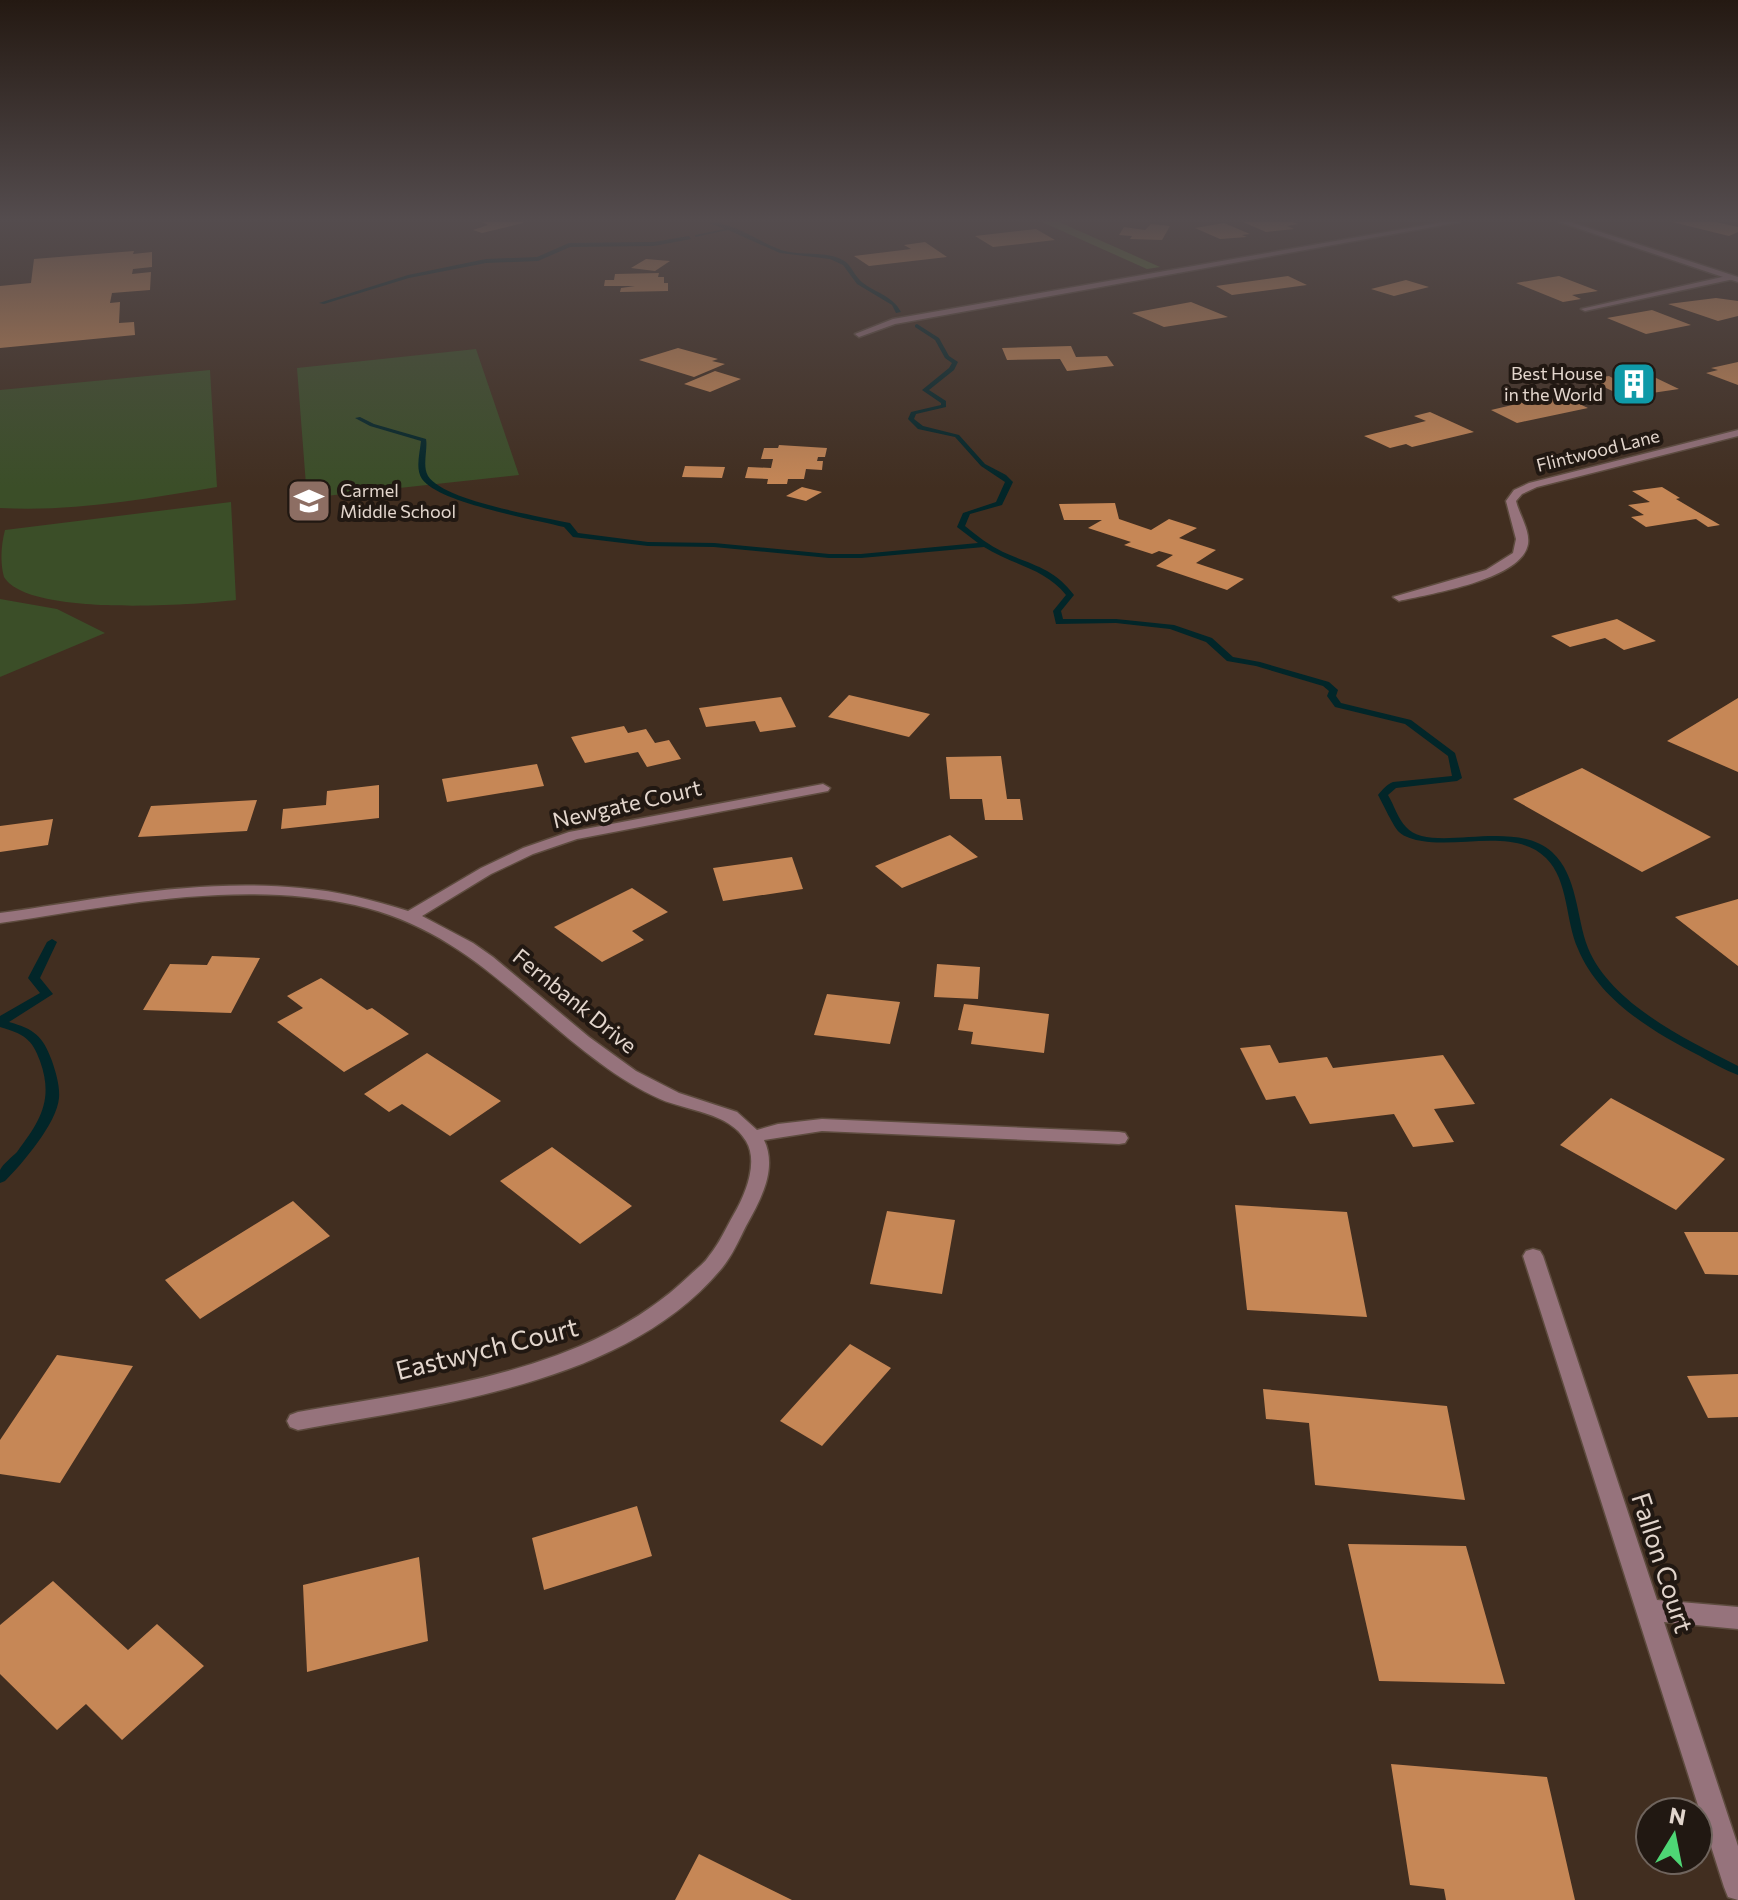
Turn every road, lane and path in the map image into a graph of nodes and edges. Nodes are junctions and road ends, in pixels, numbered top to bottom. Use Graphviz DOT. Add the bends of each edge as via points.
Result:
graph roads {
  1 [pos="957,311"];
  2 [pos="859,334"];
  3 [pos="1738,433"];
  4 [pos="1399,597"];
  5 [pos="823,788"];
  6 [pos="410,917"];
  7 [pos="0,918"];
  8 [pos="754,1137"];
  9 [pos="1119,1138"];
  10 [pos="1533,1256"];
  11 [pos="298,1421"];
  12 [pos="1648,1610"];
  13 [pos="1738,1618"];
  14 [pos="1738,1887"];
  1 -- 2 [label="street"];
  3 -- 4 [label="street, Flintwood Lane" via="1518,492 1511,501 1523,541 1515,559 1477,577"];
  5 -- 6 [label="street, Newgate Court" via="574,835 486,871"];
  6 -- 7 [label="street, Fernbank Drive" via="320,896 233,891"];
  6 -- 8 [label="street, Fernbank Drive" via="469,948 602,1057 642,1083 729,1115"];
  8 -- 9 [label="street" via="822,1125"];
  8 -- 11 [label="street, Eastwych Court" via="761,1164 739,1229 709,1269 668,1308 617,1341 588,1355 481,1385"];
  10 -- 12 [label="street, Fallon Court"];
  12 -- 13 [label="street"];
  12 -- 14 [label="street, Fallon Court"];
}
